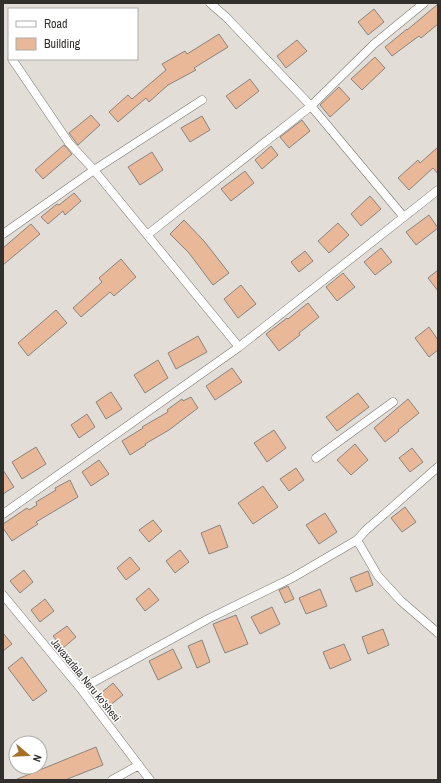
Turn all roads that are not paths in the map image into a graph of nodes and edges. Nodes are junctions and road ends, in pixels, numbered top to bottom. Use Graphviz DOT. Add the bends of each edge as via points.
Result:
graph roads {
  1 [pos="210,3"];
  2 [pos="424,3"];
  3 [pos="12,60"];
  4 [pos="202,100"];
  5 [pos="311,106"];
  6 [pos="94,170"];
  7 [pos="438,190"];
  8 [pos="404,216"];
  9 [pos="3,234"];
  10 [pos="147,235"];
  11 [pos="239,347"];
  12 [pos="393,402"];
  13 [pos="316,458"];
  14 [pos="438,467"];
  15 [pos="3,514"];
  16 [pos="357,540"];
  17 [pos="3,595"];
  18 [pos="438,633"];
  19 [pos="81,690"];
  20 [pos="139,765"];
  21 [pos="112,780"];
  22 [pos="150,780"];
  1 -- 5 [label="street"];
  2 -- 5 [label="street" via="374,44"];
  3 -- 6 [label="street" via="69,143"];
  4 -- 6 [label="street"];
  5 -- 8 [label="street"];
  5 -- 10 [label="street"];
  6 -- 9 [label="street"];
  6 -- 10 [label="street"];
  7 -- 8 [label="street"];
  8 -- 11 [label="street"];
  10 -- 11 [label="street"];
  11 -- 15 [label="street"];
  12 -- 13 [label="street"];
  14 -- 16 [label="street"];
  16 -- 18 [label="street" via="378,576 401,601"];
  16 -- 19 [label="street" via="292,578 208,619"];
  17 -- 19 [label="street, Javaxarlala Neru ko'shesi"];
  19 -- 20 [label="street, Javaxarlala Neru ko'shesi"];
  20 -- 21 [label="street"];
  20 -- 22 [label="street, Javaxarlala Neru ko'shesi"];
}
